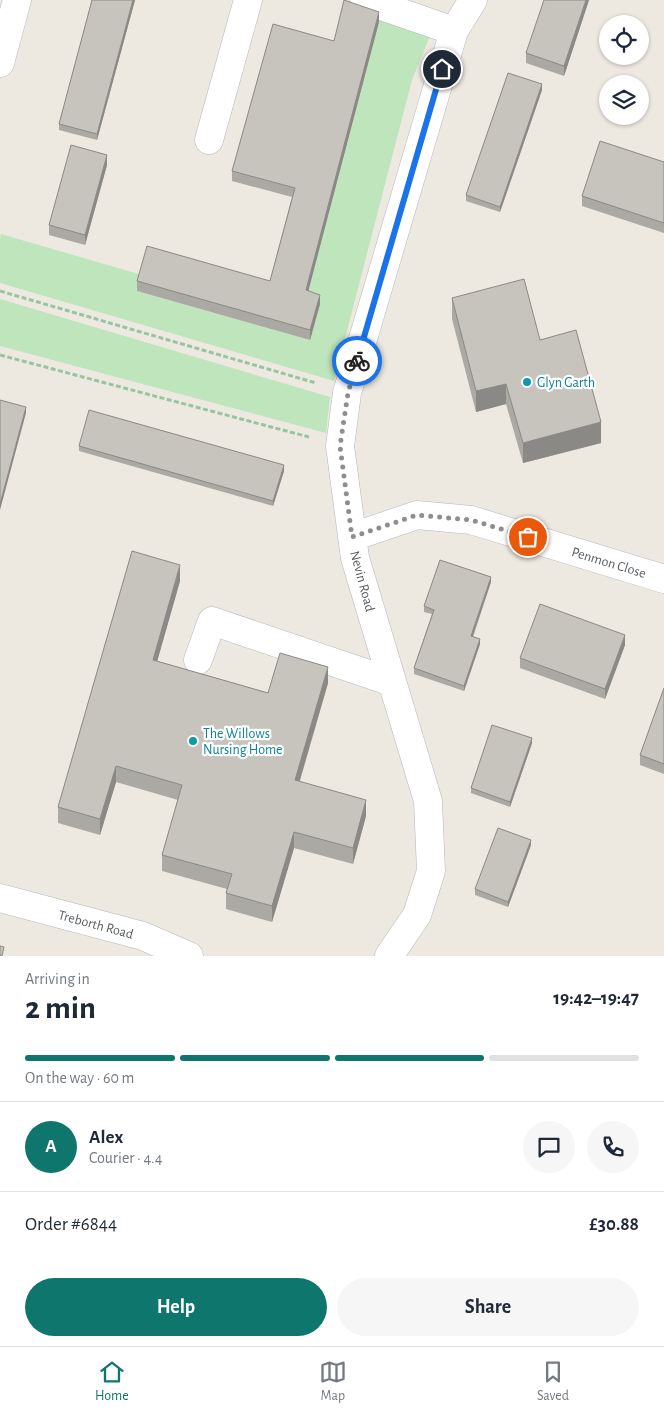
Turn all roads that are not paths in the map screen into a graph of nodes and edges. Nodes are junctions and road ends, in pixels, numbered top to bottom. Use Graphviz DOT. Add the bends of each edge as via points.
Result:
graph roads {
  1 [pos="17,0"];
  2 [pos="248,0"];
  3 [pos="364,0"];
  4 [pos="473,0"];
  5 [pos="454,31"];
  6 [pos="0,63"];
  7 [pos="209,140"];
  8 [pos="352,537"];
  9 [pos="664,579"];
  10 [pos="198,660"];
  11 [pos="392,682"];
  12 [pos="0,898"];
  13 [pos="140,946"];
  14 [pos="189,956"];
  15 [pos="389,956"];
  1 -- 6 [label="street"];
  2 -- 7 [label="street"];
  3 -- 5 [label="street"];
  4 -- 5 [label="street, Nevin Road"];
  5 -- 8 [label="street, Nevin Road" via="348,393 340,446"];
  8 -- 9 [label="street, Penmon Close" via="417,515 471,520"];
  8 -- 11 [label="street, Nevin Road" via="355,558"];
  10 -- 11 [label="street" via="212,621"];
  11 -- 15 [label="street, Nevin Road" via="428,801 431,871 417,915"];
  12 -- 13 [label="street, Treborth Road"];
  13 -- 14 [label="street, Treborth Road"];
}
